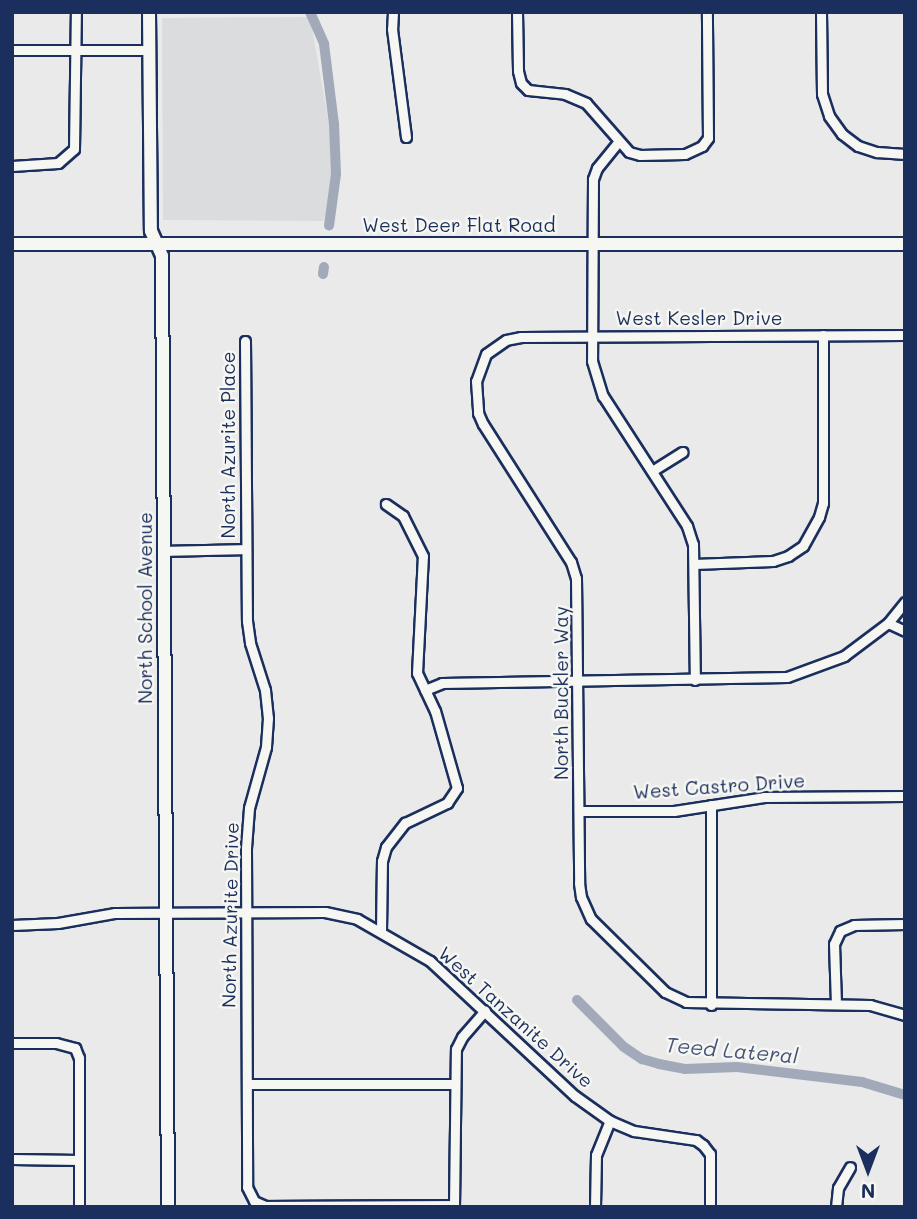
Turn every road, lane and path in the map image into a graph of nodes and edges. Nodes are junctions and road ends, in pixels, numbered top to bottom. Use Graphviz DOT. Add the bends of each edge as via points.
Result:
graph roads {
  1 [pos="76,12"];
  2 [pos="149,12"];
  3 [pos="393,12"];
  4 [pos="517,12"];
  5 [pos="707,12"];
  6 [pos="821,12"];
  7 [pos="12,50"];
  8 [pos="77,50"];
  9 [pos="149,50"];
  10 [pos="405,138"];
  11 [pos="619,141"];
  12 [pos="905,154"];
  13 [pos="12,166"];
  14 [pos="156,243"];
  15 [pos="12,244"];
  16 [pos="905,244"];
  17 [pos="592,245"];
  18 [pos="823,335"];
  19 [pos="905,335"];
  20 [pos="592,337"];
  21 [pos="245,341"];
  22 [pos="495,346"];
  23 [pos="682,452"];
  24 [pos="652,471"];
  25 [pos="386,503"];
  26 [pos="246,549"];
  27 [pos="164,551"];
  28 [pos="694,564"];
  29 [pos="905,602"];
  30 [pos="888,623"];
  31 [pos="905,631"];
  32 [pos="695,680"];
  33 [pos="578,681"];
  34 [pos="425,690"];
  35 [pos="905,796"];
  36 [pos="711,806"];
  37 [pos="579,811"];
  38 [pos="166,913"];
  39 [pos="245,913"];
  40 [pos="905,924"];
  41 [pos="12,925"];
  42 [pos="381,931"];
  43 [pos="836,1004"];
  44 [pos="712,1005"];
  45 [pos="485,1011"];
  46 [pos="905,1015"];
  47 [pos="12,1043"];
  48 [pos="247,1084"];
  49 [pos="454,1084"];
  50 [pos="611,1121"];
  51 [pos="12,1159"];
  52 [pos="79,1160"];
  53 [pos="849,1167"];
  54 [pos="275,1206"];
  55 [pos="454,1206"];
  56 [pos="79,1207"];
  57 [pos="168,1207"];
  58 [pos="595,1207"];
  59 [pos="710,1207"];
  60 [pos="836,1207"];
  1 -- 8 [label="street"];
  2 -- 9 [label="street, North School Avenue"];
  3 -- 10 [label="street"];
  4 -- 11 [label="street" via="521,83 528,90 576,97 595,111"];
  5 -- 11 [label="street" via="708,128 702,146 685,155 640,155 629,152"];
  6 -- 12 [label="street" via="822,94 829,116 858,146"];
  7 -- 8 [label="street"];
  8 -- 9 [label="street"];
  8 -- 13 [label="street" via="74,149 68,157 46,166"];
  9 -- 14 [label="street, North School Avenue" via="151,231"];
  11 -- 17 [label="street" via="593,179"];
  14 -- 15 [label="street, West Deer Flat Road"];
  14 -- 17 [label="street, West Deer Flat Road"];
  14 -- 27 [label="street, North School Avenue" via="162,256"];
  16 -- 17 [label="street, West Deer Flat Road"];
  17 -- 20 [label="street"];
  18 -- 19 [label="street, West Kesler Drive"];
  18 -- 20 [label="street, West Kesler Drive"];
  18 -- 28 [label="street" via="823,503 803,546 773,561"];
  20 -- 22 [label="street, West Kesler Drive" via="521,337"];
  20 -- 24 [label="street" via="595,379"];
  21 -- 26 [label="street, North Azurite Place"];
  22 -- 33 [label="street, North Buckler Way" via="478,369 478,413 571,562 578,592"];
  23 -- 24 [label="street"];
  24 -- 28 [label="street" via="687,526"];
  25 -- 34 [label="street" via="403,516 423,556 416,662"];
  26 -- 27 [label="street"];
  26 -- 39 [label="street, North Azurite Drive" via="248,632 268,718 266,747 249,808"];
  27 -- 38 [label="street, North School Avenue"];
  28 -- 32 [label="street"];
  29 -- 30 [label="street"];
  30 -- 31 [label="street"];
  30 -- 32 [label="street" via="844,656 809,672 767,680"];
  32 -- 33 [label="street"];
  33 -- 34 [label="street" via="442,683"];
  33 -- 37 [label="street, North Buckler Way"];
  34 -- 42 [label="street" via="457,788 447,803 405,823 386,847"];
  35 -- 36 [label="street, West Castro Drive" via="764,797"];
  36 -- 37 [label="street, West Castro Drive" via="674,811"];
  36 -- 44 [label="street"];
  37 -- 44 [label="street, North Buckler Way" via="579,883 592,919 665,992 686,1002"];
  38 -- 39 [label="street, West Tanzanite Drive"];
  38 -- 41 [label="street, West Tanzanite Drive" via="115,913"];
  38 -- 57 [label="street, North School Avenue"];
  39 -- 42 [label="street, West Tanzanite Drive" via="325,912 357,919"];
  39 -- 48 [label="street, North Azurite Drive"];
  40 -- 43 [label="street" via="854,925 840,931 834,944"];
  42 -- 45 [label="street, West Tanzanite Drive" via="430,961"];
  43 -- 44 [label="street, North Buckler Way"];
  43 -- 46 [label="street, North Buckler Way" via="870,1005"];
  45 -- 49 [label="street" via="456,1049"];
  45 -- 50 [label="street, West Tanzanite Drive" via="575,1096"];
  47 -- 52 [label="street" via="75,1048 79,1058"];
  48 -- 49 [label="street"];
  48 -- 54 [label="street, North Azurite Drive" via="247,1187 254,1201"];
  49 -- 55 [label="street"];
  50 -- 58 [label="street" via="596,1155"];
  50 -- 59 [label="street, West Tanzanite Drive" via="634,1131 703,1144 710,1154"];
  51 -- 52 [label="street"];
  52 -- 56 [label="street"];
  53 -- 60 [label="street" via="838,1188"];
  54 -- 55 [label="street"];
}
